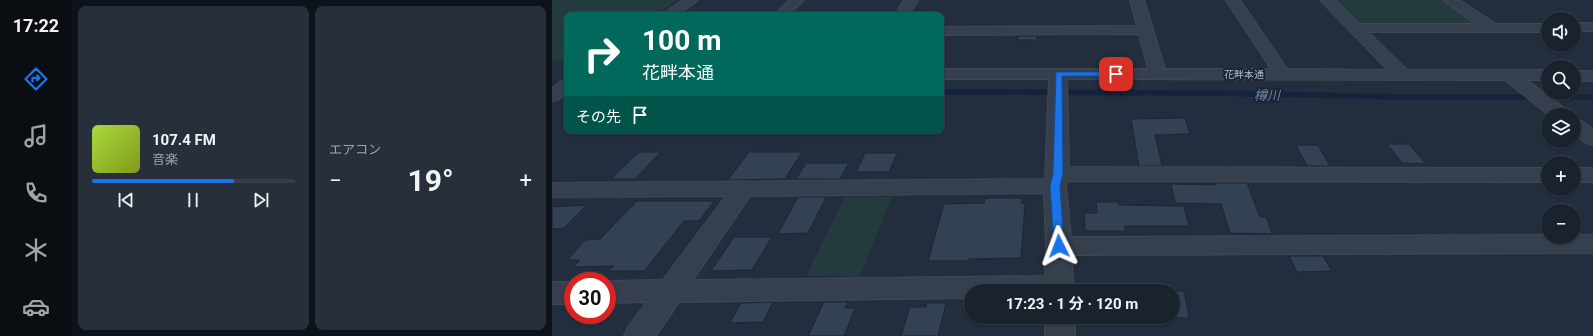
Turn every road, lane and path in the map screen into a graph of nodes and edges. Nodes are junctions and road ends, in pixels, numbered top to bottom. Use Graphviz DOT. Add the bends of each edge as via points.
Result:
graph roads {
  1 [pos="691,0"];
  2 [pos="797,0"];
  3 [pos="910,0"];
  4 [pos="1137,0"];
  5 [pos="1233,0"];
  6 [pos="1327,0"];
  7 [pos="1450,0"];
  8 [pos="673,12"];
  9 [pos="784,12"];
  10 [pos="904,12"];
  11 [pos="1593,27"];
  12 [pos="1356,28"];
  13 [pos="1493,28"];
  14 [pos="1541,28"];
  15 [pos="1581,28"];
  16 [pos="1145,30"];
  17 [pos="944,31"];
  18 [pos="944,74"];
  19 [pos="1158,74"];
  20 [pos="1282,74"];
  21 [pos="1403,75"];
  22 [pos="1541,76"];
  23 [pos="1581,76"];
  24 [pos="1593,76"];
  25 [pos="1514,80"];
  26 [pos="1057,87"];
  27 [pos="1551,108"];
  28 [pos="1581,130"];
  29 [pos="1593,139"];
  30 [pos="1541,175"];
  31 [pos="1581,175"];
  32 [pos="1593,175"];
  33 [pos="1057,180"];
  34 [pos="743,189"];
  35 [pos="552,190"];
  36 [pos="1593,244"];
  37 [pos="1059,246"];
  38 [pos="1059,284"];
  39 [pos="964,289"];
  40 [pos="670,291"];
  41 [pos="616,292"];
  42 [pos="552,293"];
  43 [pos="564,293"];
  44 [pos="1060,324"];
  45 [pos="639,336"];
  46 [pos="1060,336"];
  1 -- 8 [label="street"];
  2 -- 9 [label="street"];
  3 -- 10 [label="street"];
  4 -- 16 [label="street"];
  5 -- 20 [label="street"];
  6 -- 12 [label="street"];
  7 -- 13 [label="street"];
  11 -- 15 [label="street"];
  12 -- 13 [label="street"];
  12 -- 21 [label="street"];
  13 -- 14 [label="street"];
  16 -- 17 [label="street"];
  16 -- 19 [label="street"];
  18 -- 26 [label="street, 花畔本通"];
  19 -- 20 [label="street, 花畔本通"];
  19 -- 26 [label="street, 花畔本通"];
  20 -- 21 [label="street, 花畔本通"];
  21 -- 25 [label="street, 花畔本通"];
  22 -- 25 [label="street, 花畔本通"];
  23 -- 24 [label="street"];
  25 -- 27 [label="street"];
  26 -- 33 [label="street"];
  28 -- 29 [label="street"];
  30 -- 33 [label="street"];
  31 -- 32 [label="street"];
  33 -- 34 [label="street"];
  33 -- 37 [label="street"];
  34 -- 35 [label="street"];
  34 -- 40 [label="street"];
  36 -- 37 [label="street"];
  37 -- 38 [label="street"];
  39 -- 40 [label="street"];
  40 -- 41 [label="street"];
  40 -- 45 [label="street"];
  42 -- 43 [label="street"];
  44 -- 46 [label="street"];
}
